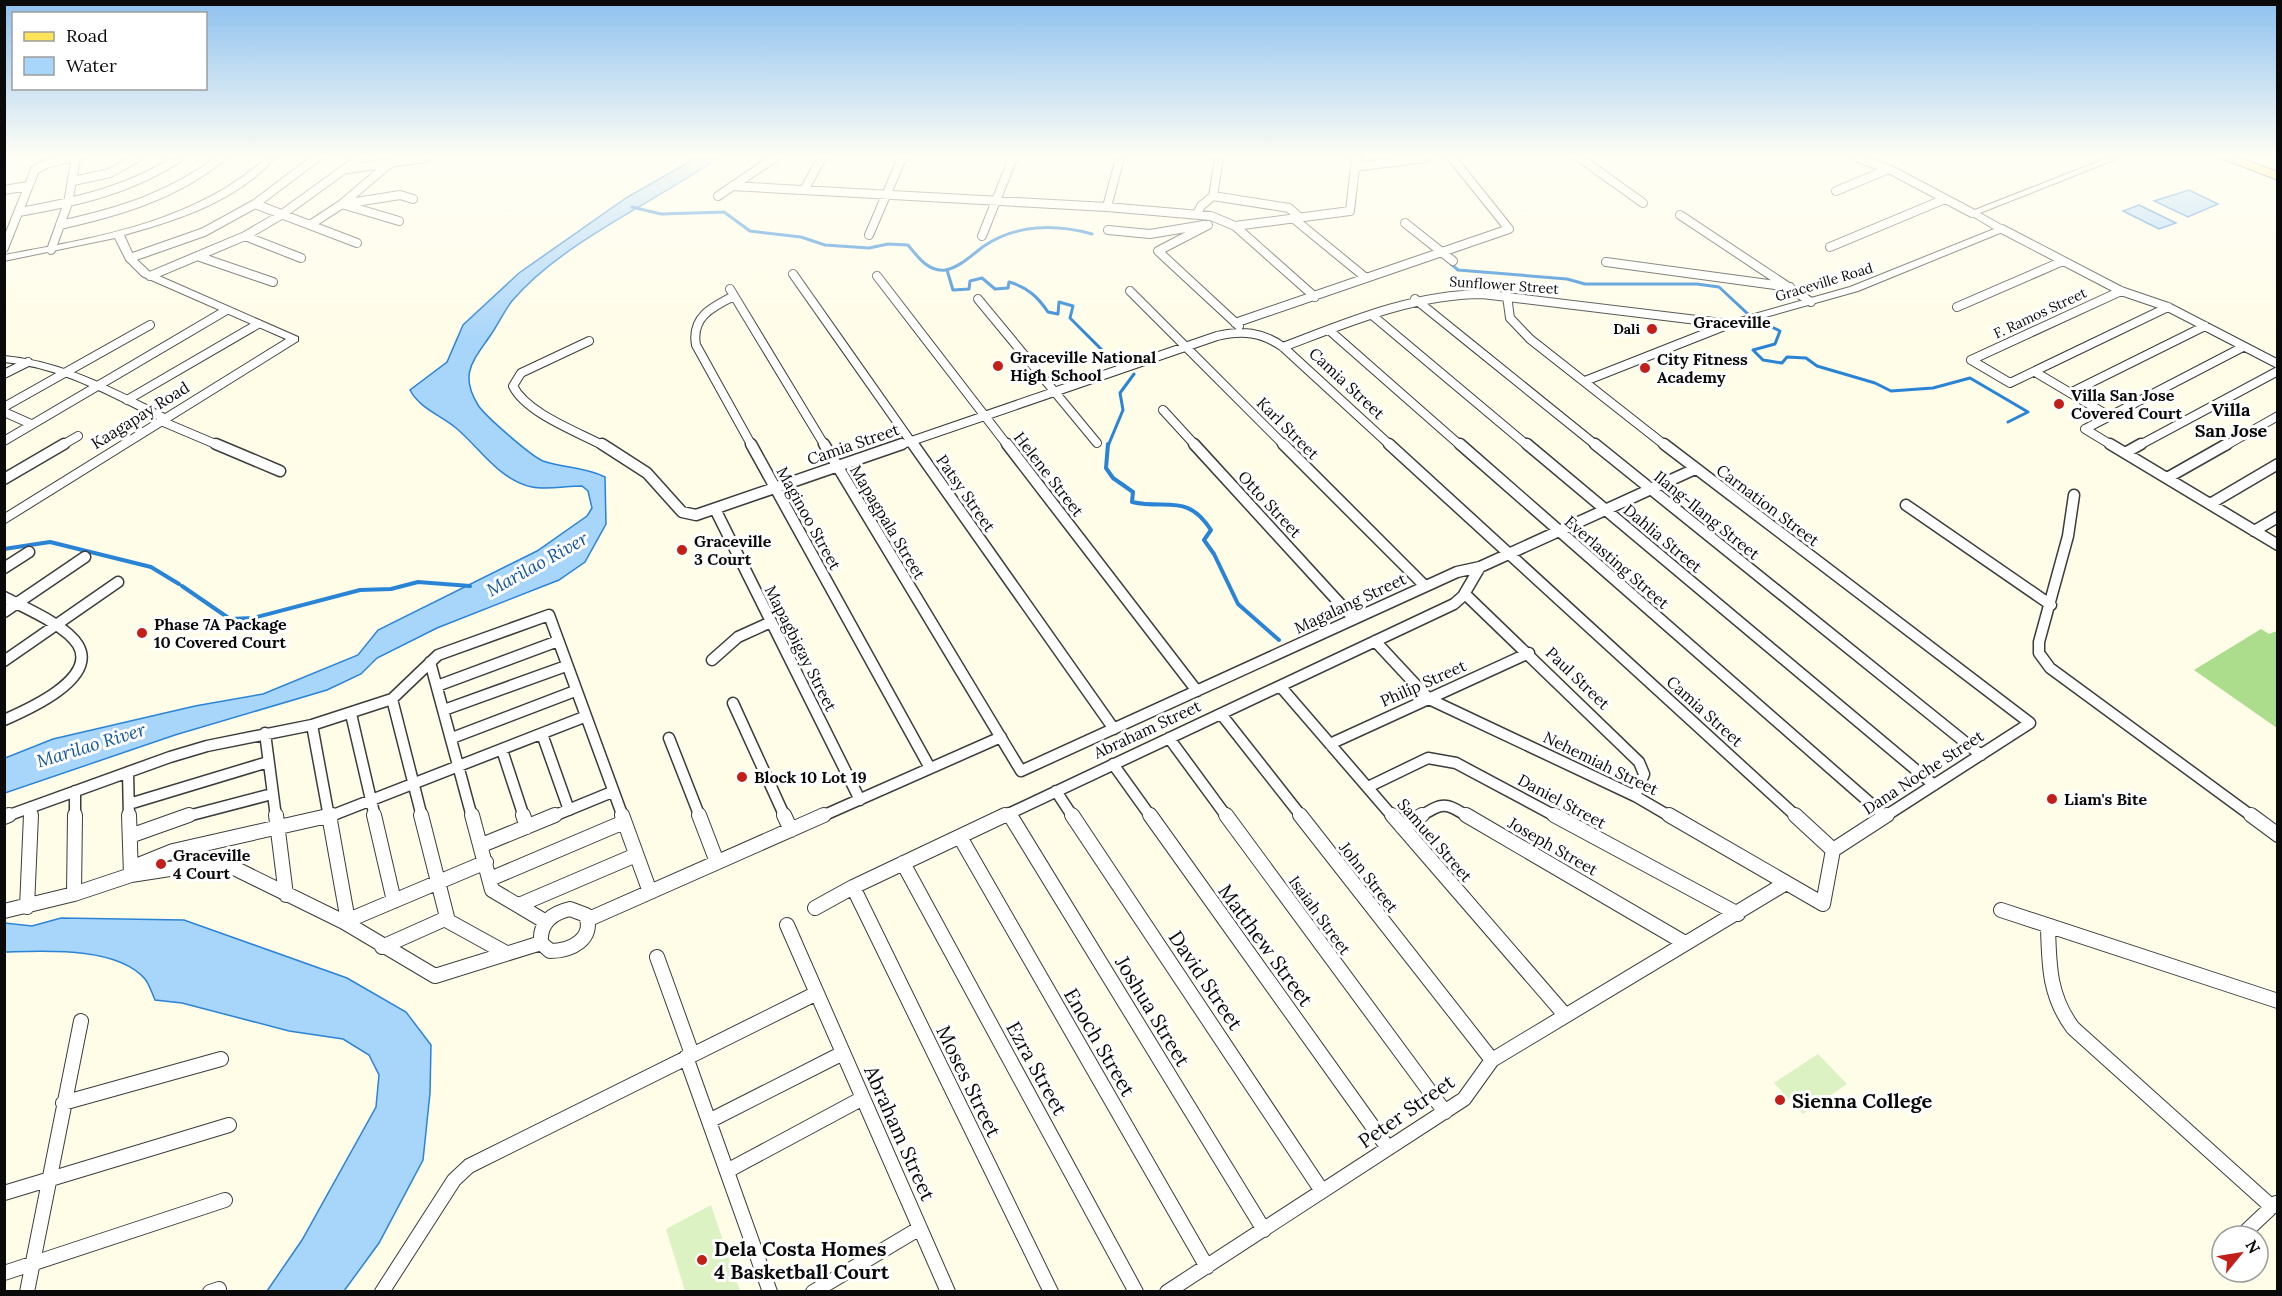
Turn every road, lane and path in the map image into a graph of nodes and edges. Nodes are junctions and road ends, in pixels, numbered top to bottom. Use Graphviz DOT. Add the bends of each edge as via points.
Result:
graph roads {
  1 [pos="17,218"];
  2 [pos="62,218"];
  3 [pos="88,218"];
  4 [pos="161,218"];
  5 [pos="229,218"];
  6 [pos="275,218"];
  7 [pos="291,218"];
  8 [pos="320,218"];
  9 [pos="391,218"];
  10 [pos="876,218"];
  11 [pos="989,218"];
  12 [pos="1293,218"];
  13 [pos="1297,218"];
  14 [pos="1501,218"];
  15 [pos="1687,218"];
  16 [pos="1898,218"];
  17 [pos="1982,218"];
  18 [pos="1221,219"];
  19 [pos="399,221"];
  20 [pos="1406,223"];
  21 [pos="60,225"];
  22 [pos="310,225"];
  23 [pos="1208,225"];
  24 [pos="1234,226"];
  25 [pos="2002,229"];
  26 [pos="1107,230"];
  27 [pos="119,235"];
  28 [pos="869,235"];
  29 [pos="245,236"];
  30 [pos="982,236"];
  31 [pos="357,243"];
  32 [pos="1830,247"];
  33 [pos="4,248"];
  34 [pos="51,250"];
  35 [pos="1442,253"];
  36 [pos="200,257"];
  37 [pos="4,258"];
  38 [pos="130,258"];
  39 [pos="301,258"];
  40 [pos="1453,261"];
  41 [pos="2063,261"];
  42 [pos="1606,262"];
  43 [pos="793,274"];
  44 [pos="150,276"];
  45 [pos="877,276"];
  46 [pos="1366,278"];
  47 [pos="273,282"];
  48 [pos="1790,287"];
  49 [pos="1130,291"];
  50 [pos="2121,291"];
  51 [pos="732,292"];
  52 [pos="1507,296"];
  53 [pos="1315,297"];
  54 [pos="978,299"];
  55 [pos="1415,299"];
  56 [pos="1811,302"];
  57 [pos="1957,307"];
  58 [pos="2168,307"];
  59 [pos="225,311"];
  60 [pos="1372,315"];
  61 [pos="1235,323"];
  62 [pos="258,324"];
  63 [pos="1730,324"];
  64 [pos="150,325"];
  65 [pos="2205,327"];
  66 [pos="1329,330"];
  67 [pos="1244,331"];
  68 [pos="589,341"];
  69 [pos="2243,346"];
  70 [pos="1185,347"];
  71 [pos="1283,347"];
  72 [pos="4,359"];
  73 [pos="28,362"];
  74 [pos="2277,364"];
  75 [pos="2277,371"];
  76 [pos="2035,372"];
  77 [pos="63,373"];
  78 [pos="4,374"];
  79 [pos="1585,381"];
  80 [pos="97,386"];
  81 [pos="1055,392"];
  82 [pos="2070,393"];
  83 [pos="127,399"];
  84 [pos="4,407"];
  85 [pos="1163,410"];
  86 [pos="4,412"];
  87 [pos="985,416"];
  88 [pos="2109,416"];
  89 [pos="2277,416"];
  90 [pos="164,420"];
  91 [pos="31,424"];
  92 [pos="78,436"];
  93 [pos="4,441"];
  94 [pos="911,442"];
  95 [pos="1097,443"];
  96 [pos="2125,453"];
  97 [pos="2277,464"];
  98 [pos="837,467"];
  99 [pos="1695,469"];
  100 [pos="280,471"];
  101 [pos="2167,478"];
  102 [pos="4,479"];
  103 [pos="775,488"];
  104 [pos="1650,489"];
  105 [pos="2074,495"];
  106 [pos="2210,504"];
  107 [pos="1906,505"];
  108 [pos="715,509"];
  109 [pos="1605,510"];
  110 [pos="2277,517"];
  111 [pos="4,520"];
  112 [pos="1559,531"];
  113 [pos="2254,531"];
  114 [pos="2277,545"];
  115 [pos="29,552"];
  116 [pos="1508,554"];
  117 [pos="85,557"];
  118 [pos="1480,567"];
  119 [pos="4,568"];
  120 [pos="118,582"];
  121 [pos="1425,586"];
  122 [pos="1466,594"];
  123 [pos="4,597"];
  124 [pos="17,604"];
  125 [pos="2051,605"];
  126 [pos="4,612"];
  127 [pos="1354,619"];
  128 [pos="771,622"];
  129 [pos="56,627"];
  130 [pos="558,641"];
  131 [pos="1375,641"];
  132 [pos="1529,653"];
  133 [pos="712,660"];
  134 [pos="4,662"];
  135 [pos="430,662"];
  136 [pos="566,666"];
  137 [pos="437,686"];
  138 [pos="1280,686"];
  139 [pos="575,691"];
  140 [pos="1197,691"];
  141 [pos="392,699"];
  142 [pos="1430,699"];
  143 [pos="733,704"];
  144 [pos="444,710"];
  145 [pos="351,714"];
  146 [pos="1221,714"];
  147 [pos="584,717"];
  148 [pos="4,720"];
  149 [pos="2030,723"];
  150 [pos="312,725"];
  151 [pos="1114,729"];
  152 [pos="265,733"];
  153 [pos="542,734"];
  154 [pos="1000,737"];
  155 [pos="452,738"];
  156 [pos="669,738"];
  157 [pos="1169,738"];
  158 [pos="1330,744"];
  159 [pos="502,750"];
  160 [pos="1981,755"];
  161 [pos="268,762"];
  162 [pos="1113,764"];
  163 [pos="460,766"];
  164 [pos="930,768"];
  165 [pos="1021,771"];
  166 [pos="128,772"];
  167 [pos="414,784"];
  168 [pos="1934,784"];
  169 [pos="1368,787"];
  170 [pos="75,791"];
  171 [pos="1056,791"];
  172 [pos="612,792"];
  173 [pos="272,794"];
  174 [pos="1635,796"];
  175 [pos="860,800"];
  176 [pos="371,801"];
  177 [pos="129,804"];
  178 [pos="31,807"];
  179 [pos="569,810"];
  180 [pos="1009,813"];
  181 [pos="1886,816"];
  182 [pos="4,817"];
  183 [pos="328,817"];
  184 [pos="624,822"];
  185 [pos="526,827"];
  186 [pos="1402,827"];
  187 [pos="279,829"];
  188 [pos="790,830"];
  189 [pos="2277,835"];
  190 [pos="130,836"];
  191 [pos="960,837"];
  192 [pos="482,845"];
  193 [pos="1833,850"];
  194 [pos="636,855"];
  195 [pos="486,862"];
  196 [pos="717,862"];
  197 [pos="903,863"];
  198 [pos="131,872"];
  199 [pos="490,879"];
  200 [pos="439,882"];
  201 [pos="1786,884"];
  202 [pos="853,887"];
  203 [pos="650,892"];
  204 [pos="74,894"];
  205 [pos="285,895"];
  206 [pos="394,901"];
  207 [pos="519,905"];
  208 [pos="27,906"];
  209 [pos="815,908"];
  210 [pos="2001,910"];
  211 [pos="4,911"];
  212 [pos="1738,914"];
  213 [pos="447,918"];
  214 [pos="589,919"];
  215 [pos="346,922"];
  216 [pos="546,922"];
  217 [pos="787,925"];
  218 [pos="2048,926"];
  219 [pos="541,943"];
  220 [pos="1685,943"];
  221 [pos="382,947"];
  222 [pos="506,953"];
  223 [pos="657,957"];
  224 [pos="817,993"];
  225 [pos="2277,1001"];
  226 [pos="1565,1015"];
  227 [pos="81,1021"];
  228 [pos="843,1053"];
  229 [pos="689,1055"];
  230 [pos="220,1059"];
  231 [pos="1492,1060"];
  232 [pos="863,1098"];
  233 [pos="63,1103"];
  234 [pos="1445,1112"];
  235 [pos="709,1121"];
  236 [pos="229,1125"];
  237 [pos="1388,1148"];
  238 [pos="727,1171"];
  239 [pos="48,1179"];
  240 [pos="1323,1191"];
  241 [pos="4,1193"];
  242 [pos="225,1200"];
  243 [pos="2275,1205"];
  244 [pos="2254,1224"];
  245 [pos="920,1228"];
  246 [pos="1264,1230"];
  247 [pos="32,1264"];
  248 [pos="1207,1267"];
  249 [pos="4,1273"];
  250 [pos="27,1292"];
  251 [pos="382,1292"];
  252 [pos="770,1292"];
  253 [pos="813,1292"];
  254 [pos="948,1292"];
  255 [pos="1051,1292"];
  256 [pos="1136,1292"];
  257 [pos="1167,1292"];
  1 -- 33 [label="street"];
  2 -- 21 [label="street"];
  3 -- 21 [label="street"];
  4 -- 27 [label="street"];
  5 -- 38 [label="street" via="204,232"];
  6 -- 29 [label="street"];
  7 -- 22 [label="street"];
  8 -- 22 [label="street"];
  9 -- 19 [label="street"];
  10 -- 28 [label="street"];
  11 -- 30 [label="street"];
  12 -- 24 [label="street"];
  13 -- 46 [label="street"];
  14 -- 35 [label="street" via="1509,229"];
  15 -- 48 [label="street"];
  16 -- 32 [label="street"];
  17 -- 25 [label="street"];
  18 -- 23 [label="street"];
  18 -- 24 [label="street"];
  20 -- 35 [label="street"];
  21 -- 34 [label="street"];
  22 -- 31 [label="street"];
  23 -- 26 [label="street" via="1150,234"];
  23 -- 61 [label="street" via="1158,251"];
  24 -- 53 [label="street"];
  25 -- 41 [label="street"];
  25 -- 56 [label="street, Graceville Road" via="1879,280"];
  27 -- 34 [label="street"];
  27 -- 38 [label="street"];
  29 -- 36 [label="street"];
  29 -- 39 [label="street"];
  34 -- 37 [label="street"];
  35 -- 40 [label="street"];
  35 -- 46 [label="street"];
  36 -- 44 [label="street"];
  36 -- 47 [label="street"];
  38 -- 44 [label="street"];
  41 -- 50 [label="street"];
  41 -- 57 [label="street"];
  42 -- 48 [label="street"];
  43 -- 94 [label="street, Patsy Street"];
  44 -- 59 [label="street"];
  45 -- 87 [label="street, Helene Street"];
  46 -- 53 [label="street"];
  48 -- 56 [label="street"];
  49 -- 70 [label="street, Karl Street"];
  50 -- 58 [label="street"];
  50 -- 76 [label="street, F. Ramos Street" via="1971,360 2010,383"];
  51 -- 98 [label="street, Mapagpala Street"];
  51 -- 103 [label="street, Maginoo Street" via="697,320 692,332"];
  52 -- 55 [label="street, Sunflower Street" via="1442,293"];
  52 -- 63 [label="street, Sunflower Street"];
  52 -- 79 [label="street, Carnation Street" via="1515,325"];
  53 -- 61 [label="street"];
  54 -- 81 [label="street"];
  55 -- 60 [label="street, Sunflower Street"];
  55 -- 104 [label="street, Ilang-Ilang Street"];
  56 -- 63 [label="street, Graceville Road"];
  58 -- 65 [label="street"];
  58 -- 76 [label="street"];
  59 -- 62 [label="street"];
  59 -- 80 [label="street"];
  60 -- 66 [label="street, Sunflower Street"];
  60 -- 109 [label="street, Dahlia Street"];
  61 -- 67 [label="street"];
  62 -- 83 [label="street"];
  62 -- 90 [label="street, Kaagapay Road" via="294,339"];
  63 -- 79 [label="street, Graceville Road"];
  64 -- 77 [label="street"];
  65 -- 69 [label="street"];
  65 -- 82 [label="street"];
  66 -- 71 [label="street, Sunflower Street"];
  66 -- 112 [label="street, Everlasting Street"];
  67 -- 70 [label="street, Camia Street"];
  67 -- 71 [label="street, Camia Street" via="1267,335"];
  68 -- 108 [label="street, Camia Street" via="521,373 513,386 518,396 620,454 646,473 682,512 696,514"];
  69 -- 74 [label="street"];
  69 -- 88 [label="street"];
  70 -- 81 [label="street, Camia Street"];
  70 -- 121 [label="street, Karl Street"];
  71 -- 116 [label="street, Camia Street"];
  72 -- 73 [label="street"];
  73 -- 77 [label="street"];
  73 -- 78 [label="street"];
  75 -- 96 [label="street"];
  76 -- 82 [label="street"];
  77 -- 80 [label="street"];
  77 -- 84 [label="street"];
  79 -- 99 [label="street, Carnation Street"];
  80 -- 83 [label="street"];
  80 -- 91 [label="street"];
  81 -- 87 [label="street, Camia Street"];
  81 -- 95 [label="street"];
  82 -- 88 [label="street"];
  83 -- 90 [label="street"];
  85 -- 127 [label="street, Otto Street"];
  86 -- 91 [label="street"];
  87 -- 94 [label="street, Camia Street"];
  87 -- 140 [label="street, Helene Street"];
  88 -- 96 [label="street" via="2085,429"];
  89 -- 101 [label="street"];
  90 -- 100 [label="street"];
  90 -- 111 [label="street, Kaagapay Road"];
  91 -- 93 [label="street"];
  92 -- 102 [label="street"];
  94 -- 98 [label="street, Camia Street"];
  94 -- 151 [label="street, Patsy Street"];
  96 -- 101 [label="street"];
  97 -- 106 [label="street"];
  98 -- 103 [label="street, Camia Street"];
  98 -- 154 [label="street, Mapagpala Street"];
  99 -- 104 [label="street, Magalang Street"];
  99 -- 149 [label="street, Carnation Street"];
  101 -- 106 [label="street"];
  103 -- 108 [label="street, Camia Street"];
  103 -- 164 [label="street, Maginoo Street"];
  104 -- 109 [label="street, Magalang Street"];
  104 -- 160 [label="street, Ilang-Ilang Street"];
  105 -- 125 [label="street"];
  106 -- 113 [label="street"];
  107 -- 125 [label="street"];
  108 -- 128 [label="street, Mapagbigay Street"];
  109 -- 112 [label="street, Magalang Street"];
  109 -- 168 [label="street, Dahlia Street"];
  110 -- 113 [label="street"];
  112 -- 116 [label="street, Magalang Street"];
  112 -- 181 [label="street, Everlasting Street"];
  113 -- 114 [label="street"];
  115 -- 119 [label="street"];
  116 -- 118 [label="street, Magalang Street"];
  116 -- 193 [label="street, Camia Street"];
  117 -- 124 [label="street"];
  118 -- 121 [label="street, Magalang Street" via="1462,570"];
  118 -- 122 [label="street"];
  120 -- 129 [label="street"];
  121 -- 127 [label="street, Magalang Street"];
  122 -- 131 [label="street, Abraham Street" via="1454,604"];
  122 -- 132 [label="street, Paul Street"];
  123 -- 124 [label="street"];
  124 -- 126 [label="street"];
  124 -- 129 [label="street"];
  125 -- 189 [label="street" via="2038,648 2044,663"];
  127 -- 140 [label="street, Magalang Street"];
  128 -- 133 [label="street" via="723,647"];
  128 -- 175 [label="street, Mapagbigay Street"];
  129 -- 134 [label="street"];
  129 -- 148 [label="street" via="79,645 81,655 76,672 47,699"];
  130 -- 135 [label="street" via="549,615 438,655"];
  130 -- 136 [label="street"];
  130 -- 137 [label="street"];
  131 -- 138 [label="street, Abraham Street"];
  131 -- 142 [label="street, Nehemiah Street"];
  132 -- 142 [label="street, Philip Street"];
  132 -- 174 [label="street, Paul Street" via="1639,762 1644,774"];
  135 -- 137 [label="street"];
  135 -- 141 [label="street"];
  136 -- 139 [label="street"];
  136 -- 144 [label="street"];
  137 -- 144 [label="street"];
  138 -- 146 [label="street, Abraham Street"];
  138 -- 158 [label="street, Samuel Street"];
  139 -- 147 [label="street"];
  139 -- 155 [label="street"];
  140 -- 151 [label="street, Magalang Street"];
  141 -- 145 [label="street"];
  141 -- 167 [label="street"];
  142 -- 158 [label="street, Philip Street"];
  142 -- 174 [label="street, Nehemiah Street"];
  143 -- 188 [label="street"];
  144 -- 155 [label="street"];
  145 -- 150 [label="street"];
  145 -- 176 [label="street"];
  146 -- 157 [label="street, Abraham Street"];
  146 -- 231 [label="street, John Street"];
  147 -- 153 [label="street"];
  147 -- 172 [label="street"];
  149 -- 160 [label="street, Dana Noche Street"];
  150 -- 152 [label="street"];
  150 -- 183 [label="street"];
  151 -- 165 [label="street, Magalang Street"];
  152 -- 161 [label="street"];
  152 -- 166 [label="street" via="207,746"];
  153 -- 159 [label="street"];
  153 -- 179 [label="street"];
  154 -- 164 [label="street"];
  154 -- 165 [label="street, Mapagpala Street"];
  155 -- 163 [label="street"];
  156 -- 196 [label="street"];
  157 -- 162 [label="street, Abraham Street"];
  157 -- 234 [label="street, Isaiah Street"];
  158 -- 169 [label="street, Samuel Street"];
  159 -- 163 [label="street"];
  159 -- 185 [label="street"];
  160 -- 168 [label="street, Dana Noche Street"];
  161 -- 173 [label="street"];
  161 -- 177 [label="street"];
  162 -- 171 [label="street, Abraham Street"];
  162 -- 237 [label="street, Matthew Street"];
  163 -- 167 [label="street"];
  163 -- 192 [label="street"];
  164 -- 175 [label="street"];
  166 -- 170 [label="street"];
  166 -- 177 [label="street"];
  167 -- 176 [label="street"];
  167 -- 200 [label="street"];
  168 -- 181 [label="street, Dana Noche Street"];
  169 -- 186 [label="street, Samuel Street"];
  169 -- 212 [label="street, Daniel Street" via="1416,762 1428,758 1449,760"];
  170 -- 178 [label="street"];
  170 -- 204 [label="street"];
  171 -- 180 [label="street, Abraham Street"];
  171 -- 240 [label="street, David Street"];
  172 -- 179 [label="street"];
  172 -- 184 [label="street"];
  173 -- 187 [label="street"];
  173 -- 190 [label="street" via="201,811"];
  174 -- 201 [label="street, Nehemiah Street"];
  175 -- 188 [label="street"];
  176 -- 183 [label="street"];
  176 -- 206 [label="street"];
  177 -- 190 [label="street"];
  178 -- 182 [label="street"];
  178 -- 208 [label="street"];
  179 -- 185 [label="street"];
  180 -- 191 [label="street, Abraham Street"];
  180 -- 246 [label="street, Joshua Street"];
  181 -- 193 [label="street, Dana Noche Street"];
  183 -- 187 [label="street"];
  183 -- 215 [label="street"];
  184 -- 194 [label="street"];
  184 -- 199 [label="street"];
  185 -- 192 [label="street"];
  186 -- 220 [label="street, Joseph Street" via="1439,805 1448,804"];
  186 -- 226 [label="street, Samuel Street"];
  187 -- 198 [label="street" via="173,851"];
  187 -- 205 [label="street"];
  188 -- 196 [label="street"];
  190 -- 198 [label="street"];
  191 -- 197 [label="street, Abraham Street"];
  191 -- 248 [label="street, Enoch Street"];
  192 -- 195 [label="street"];
  193 -- 201 [label="street, Nehemiah Street" via="1823,904"];
  194 -- 203 [label="street"];
  194 -- 207 [label="street"];
  195 -- 199 [label="street"];
  195 -- 200 [label="street"];
  196 -- 203 [label="street"];
  197 -- 202 [label="street, Abraham Street"];
  197 -- 256 [label="street, Ezra Street"];
  198 -- 204 [label="street"];
  198 -- 205 [label="street" via="189,866 232,867"];
  199 -- 207 [label="street" via="492,891"];
  200 -- 206 [label="street"];
  200 -- 213 [label="street"];
  201 -- 212 [label="street, Peter Street"];
  202 -- 209 [label="street, Abraham Street"];
  202 -- 255 [label="street, Moses Street"];
  203 -- 214 [label="street"];
  204 -- 208 [label="street"];
  205 -- 215 [label="street"];
  206 -- 215 [label="street"];
  207 -- 216 [label="street"];
  208 -- 211 [label="street"];
  210 -- 218 [label="street"];
  212 -- 220 [label="street, Peter Street"];
  213 -- 221 [label="street"];
  213 -- 222 [label="street"];
  214 -- 216 [label="street" via="582,911 570,909"];
  214 -- 219 [label="street" via="584,938 572,948 550,951"];
  215 -- 221 [label="street"];
  216 -- 219 [label="street" via="541,929"];
  217 -- 224 [label="street, Abraham Street"];
  218 -- 225 [label="street"];
  218 -- 243 [label="street" via="2050,984 2063,1017"];
  219 -- 222 [label="street"];
  220 -- 226 [label="street, Peter Street"];
  221 -- 222 [label="street" via="435,976"];
  223 -- 229 [label="street"];
  224 -- 228 [label="street, Abraham Street"];
  224 -- 229 [label="street"];
  226 -- 231 [label="street, Peter Street"];
  227 -- 233 [label="street"];
  228 -- 232 [label="street, Abraham Street"];
  228 -- 235 [label="street"];
  229 -- 235 [label="street"];
  229 -- 251 [label="street" via="461,1172"];
  230 -- 233 [label="street"];
  231 -- 234 [label="street, Peter Street" via="1464,1099"];
  232 -- 238 [label="street"];
  232 -- 245 [label="street, Abraham Street"];
  233 -- 239 [label="street"];
  234 -- 237 [label="street, Peter Street"];
  235 -- 238 [label="street"];
  236 -- 239 [label="street"];
  237 -- 240 [label="street, Peter Street"];
  238 -- 252 [label="street"];
  239 -- 241 [label="street"];
  239 -- 247 [label="street"];
  240 -- 246 [label="street, Peter Street"];
  242 -- 247 [label="street"];
  243 -- 244 [label="street"];
  245 -- 253 [label="street"];
  245 -- 254 [label="street, Abraham Street"];
  246 -- 248 [label="street, Peter Street"];
  247 -- 249 [label="street"];
  247 -- 250 [label="street"];
  248 -- 257 [label="street, Peter Street"];
}
